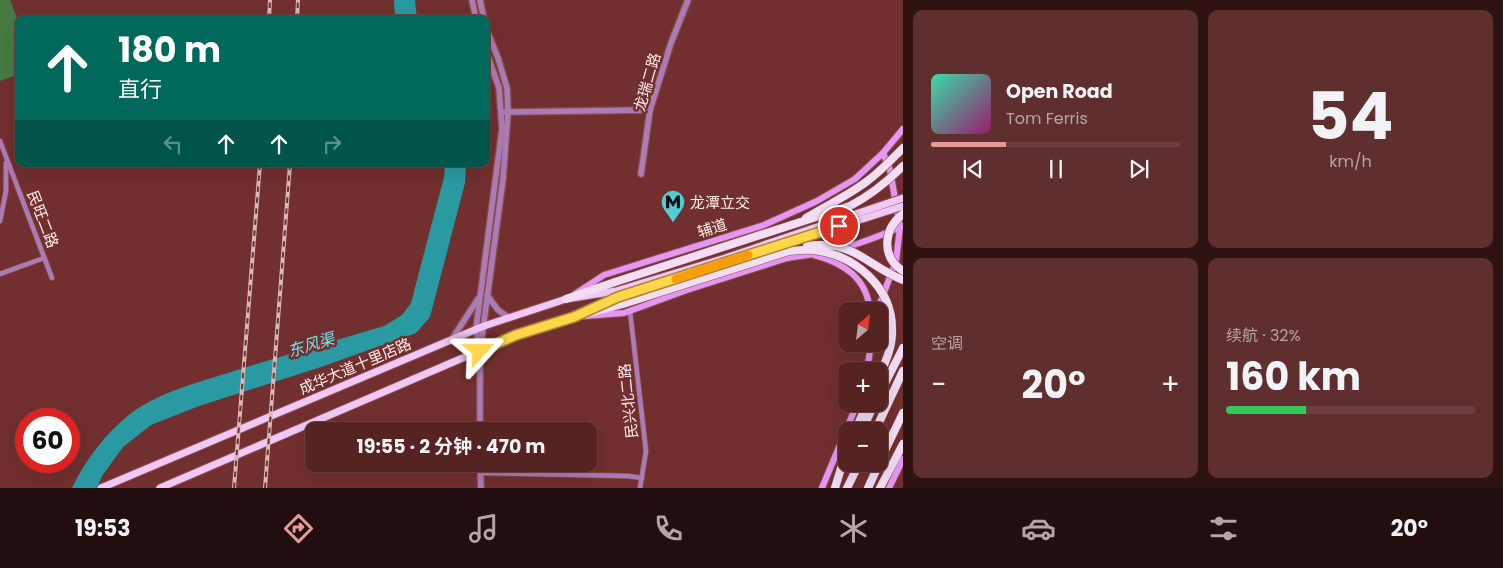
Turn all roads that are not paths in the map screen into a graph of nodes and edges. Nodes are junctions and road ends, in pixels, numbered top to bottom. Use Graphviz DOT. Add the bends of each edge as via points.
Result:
graph roads {
  1 [pos="472,0"];
  2 [pos="480,0"];
  3 [pos="688,0"];
  4 [pos="475,15"];
  5 [pos="483,15"];
  6 [pos="490,38"];
  7 [pos="490,62"];
  8 [pos="650,110"];
  9 [pos="505,112"];
  10 [pos="903,129"];
  11 [pos="0,141"];
  12 [pos="903,148"];
  13 [pos="883,153"];
  14 [pos="6,158"];
  15 [pos="903,166"];
  16 [pos="890,170"];
  17 [pos="641,174"];
  18 [pos="903,177"];
  19 [pos="903,198"];
  20 [pos="903,206"];
  21 [pos="903,214"];
  22 [pos="0,221"];
  23 [pos="793,225"];
  24 [pos="902,227"];
  25 [pos="789,251"];
  26 [pos="813,255"];
  27 [pos="44,258"];
  28 [pos="903,271"];
  29 [pos="0,274"];
  30 [pos="52,278"];
  31 [pos="903,280"];
  32 [pos="617,294"];
  33 [pos="484,295"];
  34 [pos="566,299"];
  35 [pos="868,302"];
  36 [pos="880,302"];
  37 [pos="630,311"];
  38 [pos="508,317"];
  39 [pos="574,317"];
  40 [pos="484,326"];
  41 [pos="476,329"];
  42 [pos="452,340"];
  43 [pos="903,348"];
  44 [pos="480,351"];
  45 [pos="885,362"];
  46 [pos="903,371"];
  47 [pos="888,377"];
  48 [pos="854,412"];
  49 [pos="903,413"];
  50 [pos="480,422"];
  51 [pos="879,422"];
  52 [pos="903,444"];
  53 [pos="888,445"];
  54 [pos="900,462"];
  55 [pos="480,472"];
  56 [pos="840,472"];
  57 [pos="844,472"];
  58 [pos="855,472"];
  59 [pos="875,472"];
  60 [pos="900,473"];
  61 [pos="642,478"];
  62 [pos="101,488"];
  63 [pos="160,488"];
  64 [pos="481,488"];
  65 [pos="640,488"];
  66 [pos="822,488"];
  67 [pos="836,488"];
  68 [pos="847,488"];
  69 [pos="868,488"];
  70 [pos="880,488"];
  71 [pos="888,488"];
  1 -- 4 [label="street"];
  2 -- 5 [label="street"];
  3 -- 8 [label="street, 龙瑞二路"];
  6 -- 9 [label="street" via="507,88"];
  7 -- 9 [label="street"];
  8 -- 9 [label="street"];
  8 -- 17 [label="street, 龙瑞二路"];
  9 -- 33 [label="street"];
  10 -- 13 [label="main road, 辅道"];
  11 -- 14 [label="street, 民旺二路"];
  12 -- 23 [label="highway, bridge" via="883,169 853,192"];
  13 -- 16 [label="main road"];
  13 -- 34 [label="main road, 辅道" via="836,191 794,213 604,275"];
  14 -- 22 [label="street" via="6,191"];
  14 -- 27 [label="street, 民旺二路"];
  15 -- 23 [label="highway, bridge" via="886,183 862,199"];
  16 -- 18 [label="main road"];
  16 -- 24 [label="main road"];
  19 -- 32 [label="main road, bridge"];
  20 -- 32 [label="main road, bridge"];
  21 -- 28 [label="highway, bridge" via="890,229 887,246 893,262"];
  23 -- 34 [label="highway, bridge"];
  24 -- 26 [label="main road" via="849,247"];
  24 -- 36 [label="main road" via="896,261"];
  25 -- 31 [label="highway, bridge" via="826,244 840,247 855,251"];
  25 -- 39 [label="highway, bridge"];
  25 -- 45 [label="highway, bridge" via="810,249 828,252 856,265 870,276 882,291 892,320"];
  26 -- 35 [label="main road" via="844,266 859,281"];
  26 -- 37 [label="main road" via="776,261"];
  27 -- 29 [label="street"];
  27 -- 30 [label="street, 民旺二路"];
  32 -- 34 [label="main road, 成华大道十里店路"];
  32 -- 39 [label="main road"];
  33 -- 38 [label="street"];
  33 -- 40 [label="street"];
  33 -- 41 [label="street"];
  33 -- 42 [label="street"];
  34 -- 38 [label="main road, 成华大道十里店路"];
  37 -- 39 [label="main road"];
  37 -- 61 [label="street, 民兴北二路" via="646,451"];
  38 -- 40 [label="main road, 成华大道十里店路"];
  39 -- 44 [label="main road" via="516,335"];
  40 -- 41 [label="main road, 成华大道十里店路"];
  40 -- 44 [label="street"];
  41 -- 42 [label="main road, 成华大道十里店路"];
  41 -- 44 [label="street"];
  42 -- 62 [label="main road, 成华大道十里店路"];
  43 -- 47 [label="highway"];
  44 -- 50 [label="street"];
  44 -- 63 [label="main road"];
  46 -- 51 [label="highway"];
  48 -- 66 [label="main road"];
  49 -- 53 [label="highway"];
  52 -- 54 [label="highway"];
  54 -- 60 [label="main road"];
  54 -- 70 [label="highway"];
  55 -- 61 [label="street"];
  55 -- 64 [label="street"];
  56 -- 67 [label="highway"];
  57 -- 67 [label="highway"];
  58 -- 68 [label="highway"];
  59 -- 69 [label="highway"];
  60 -- 71 [label="main road"];
  61 -- 65 [label="street, 民兴北二路"];
}
